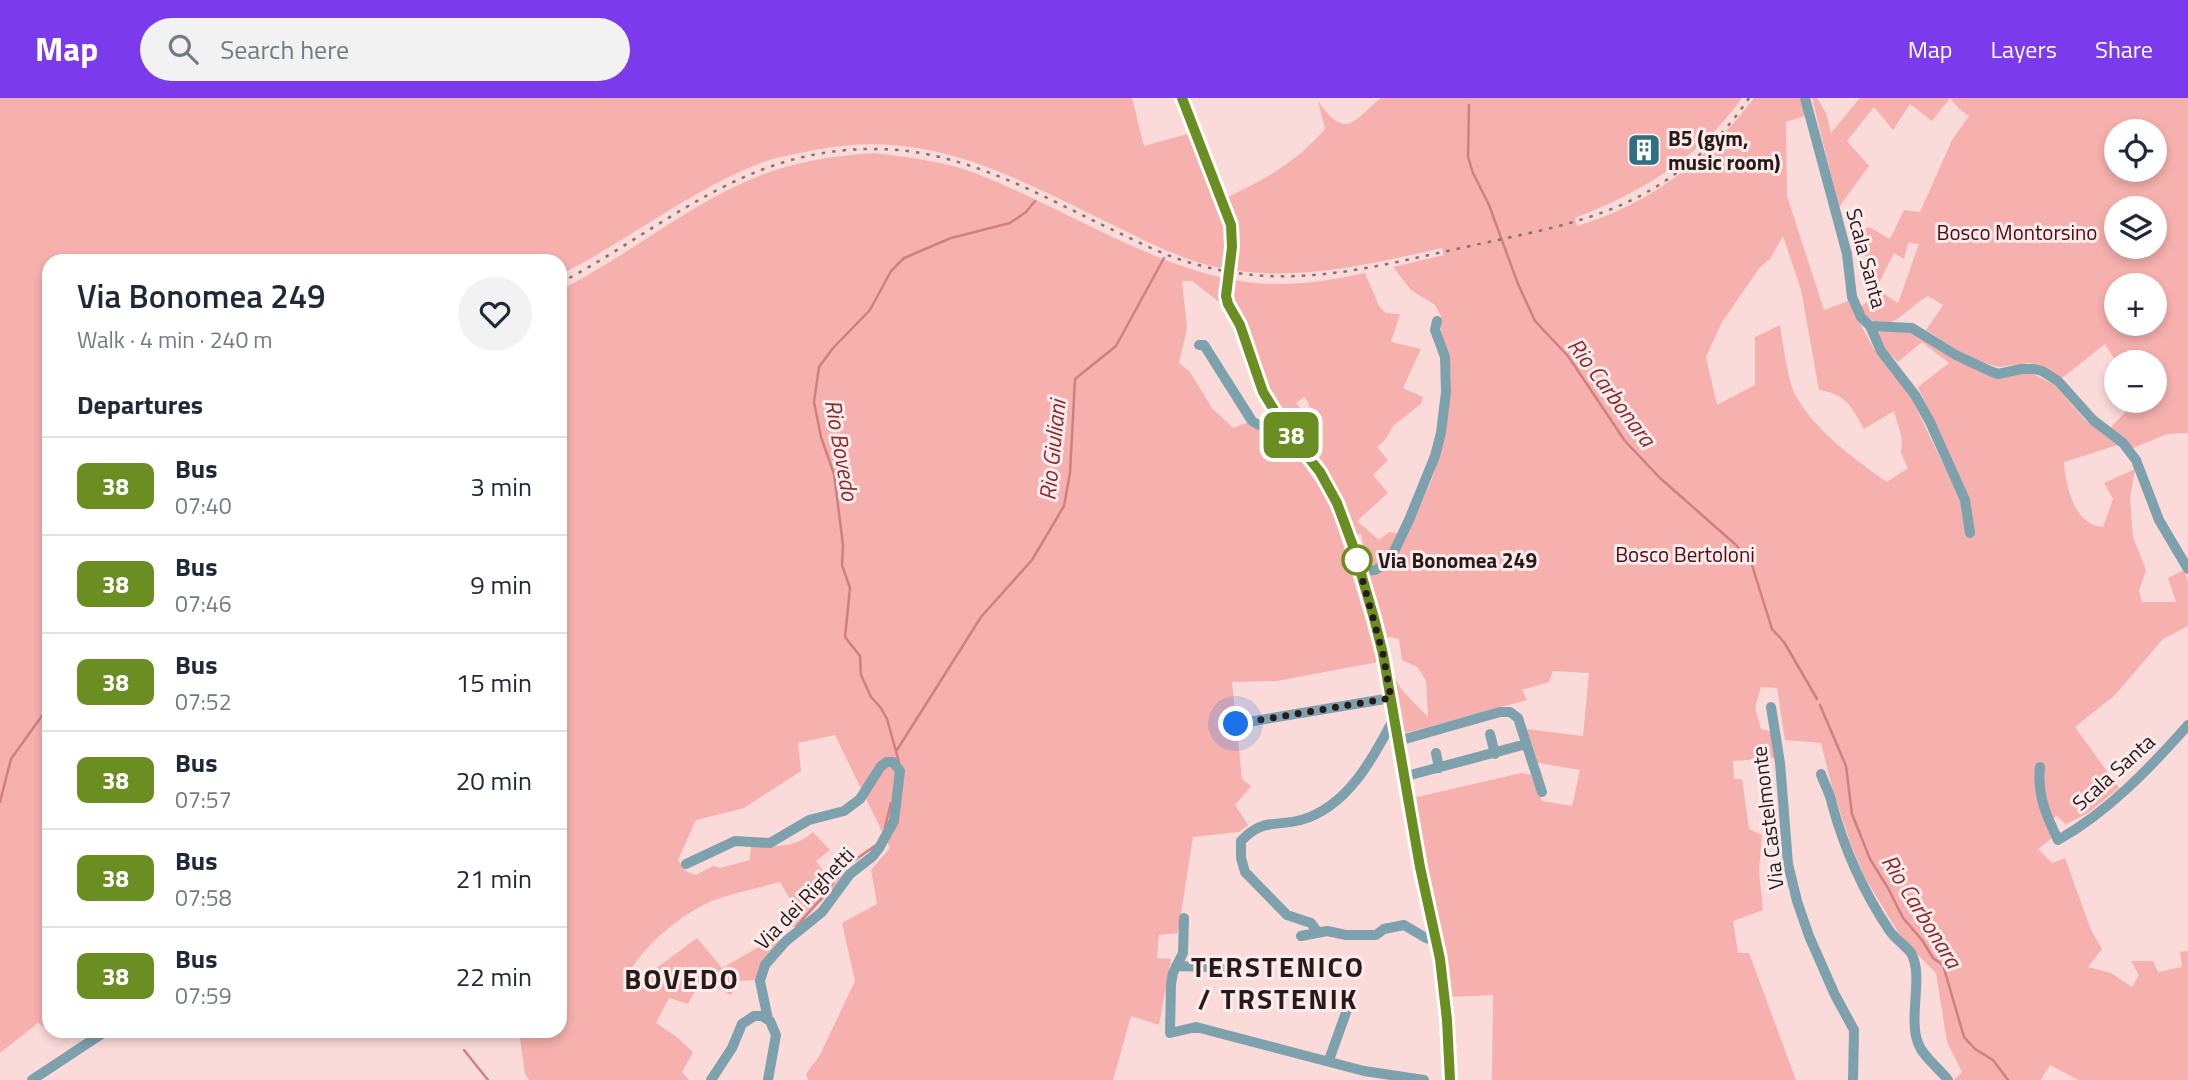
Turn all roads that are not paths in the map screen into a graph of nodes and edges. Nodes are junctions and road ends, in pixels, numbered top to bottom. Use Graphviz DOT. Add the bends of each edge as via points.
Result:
graph roads {
  1 [pos="1182,98"];
  2 [pos="1805,98"];
  3 [pos="1437,321"];
  4 [pos="1870,327"];
  5 [pos="1199,345"];
  6 [pos="1285,428"];
  7 [pos="1970,533"];
  8 [pos="2187,561"];
  9 [pos="1360,571"];
  10 [pos="1391,698"];
  11 [pos="1771,707"];
  12 [pos="1394,718"];
  13 [pos="1236,724"];
  14 [pos="2188,725"];
  15 [pos="1490,734"];
  16 [pos="1398,741"];
  17 [pos="1526,744"];
  18 [pos="1436,753"];
  19 [pos="1495,754"];
  20 [pos="2040,767"];
  21 [pos="1439,768"];
  22 [pos="1821,774"];
  23 [pos="1404,777"];
  24 [pos="1542,792"];
  25 [pos="686,864"];
  26 [pos="1184,918"];
  27 [pos="1317,931"];
  28 [pos="1300,936"];
  29 [pos="1435,940"];
  30 [pos="1176,966"];
  31 [pos="1237,970"];
  32 [pos="1348,1007"];
  33 [pos="768,1019"];
  34 [pos="95,1038"];
  35 [pos="1329,1060"];
  36 [pos="32,1080"];
  37 [pos="711,1080"];
  38 [pos="768,1080"];
  39 [pos="1424,1080"];
  40 [pos="1450,1080"];
  41 [pos="1853,1080"];
  42 [pos="1948,1080"];
  1 -- 6 [label="street, bridge" via="1231,225 1228,304 1258,380"];
  2 -- 4 [label="street, Scala Santa" via="1847,254 1853,297"];
  3 -- 9 [label="street" via="1446,392 1435,456 1389,562"];
  4 -- 7 [label="street" via="1881,351 1930,422 1965,500"];
  4 -- 8 [label="street, Scala Santa" via="1912,328 1998,374 2026,369 2042,371 2058,381 2136,460 2160,520"];
  5 -- 6 [label="street" via="1204,345 1252,421"];
  6 -- 9 [label="street" via="1330,488"];
  9 -- 10 [label="street"];
  10 -- 12 [label="street"];
  10 -- 13 [label="street"];
  11 -- 41 [label="street, Via Castelmonte" via="1788,864 1809,936 1854,1030"];
  12 -- 16 [label="street"];
  12 -- 27 [label="street" via="1366,767 1331,806 1301,820 1264,824 1241,841 1245,872 1287,915 1311,923"];
  14 -- 20 [label="street, Scala Santa" via="2105,808 2058,840 2040,800"];
  15 -- 19 [label="street"];
  16 -- 17 [label="street" via="1510,712 1518,718"];
  16 -- 23 [label="street"];
  17 -- 19 [label="street"];
  17 -- 24 [label="street"];
  18 -- 21 [label="street"];
  19 -- 21 [label="street"];
  21 -- 23 [label="street"];
  22 -- 42 [label="street" via="1841,839 1860,880 1889,930 1912,956 1917,1039"];
  23 -- 29 [label="street"];
  25 -- 33 [label="street, Via dei Righetti" via="735,841 770,843 809,820 844,811 860,799 881,766 893,762 900,771 894,821 879,848 850,874 822,912 765,965 761,981"];
  26 -- 30 [label="street" via="1183,953"];
  27 -- 28 [label="street"];
  27 -- 29 [label="street" via="1376,935 1404,925"];
  29 -- 40 [label="street"];
  30 -- 31 [label="street"];
  30 -- 35 [label="street" via="1170,1033 1196,1027"];
  32 -- 35 [label="street"];
  33 -- 37 [label="street" via="754,1016 742,1024"];
  33 -- 38 [label="street" via="776,1035"];
  34 -- 36 [label="street"];
  35 -- 39 [label="street" via="1364,1071"];
}
